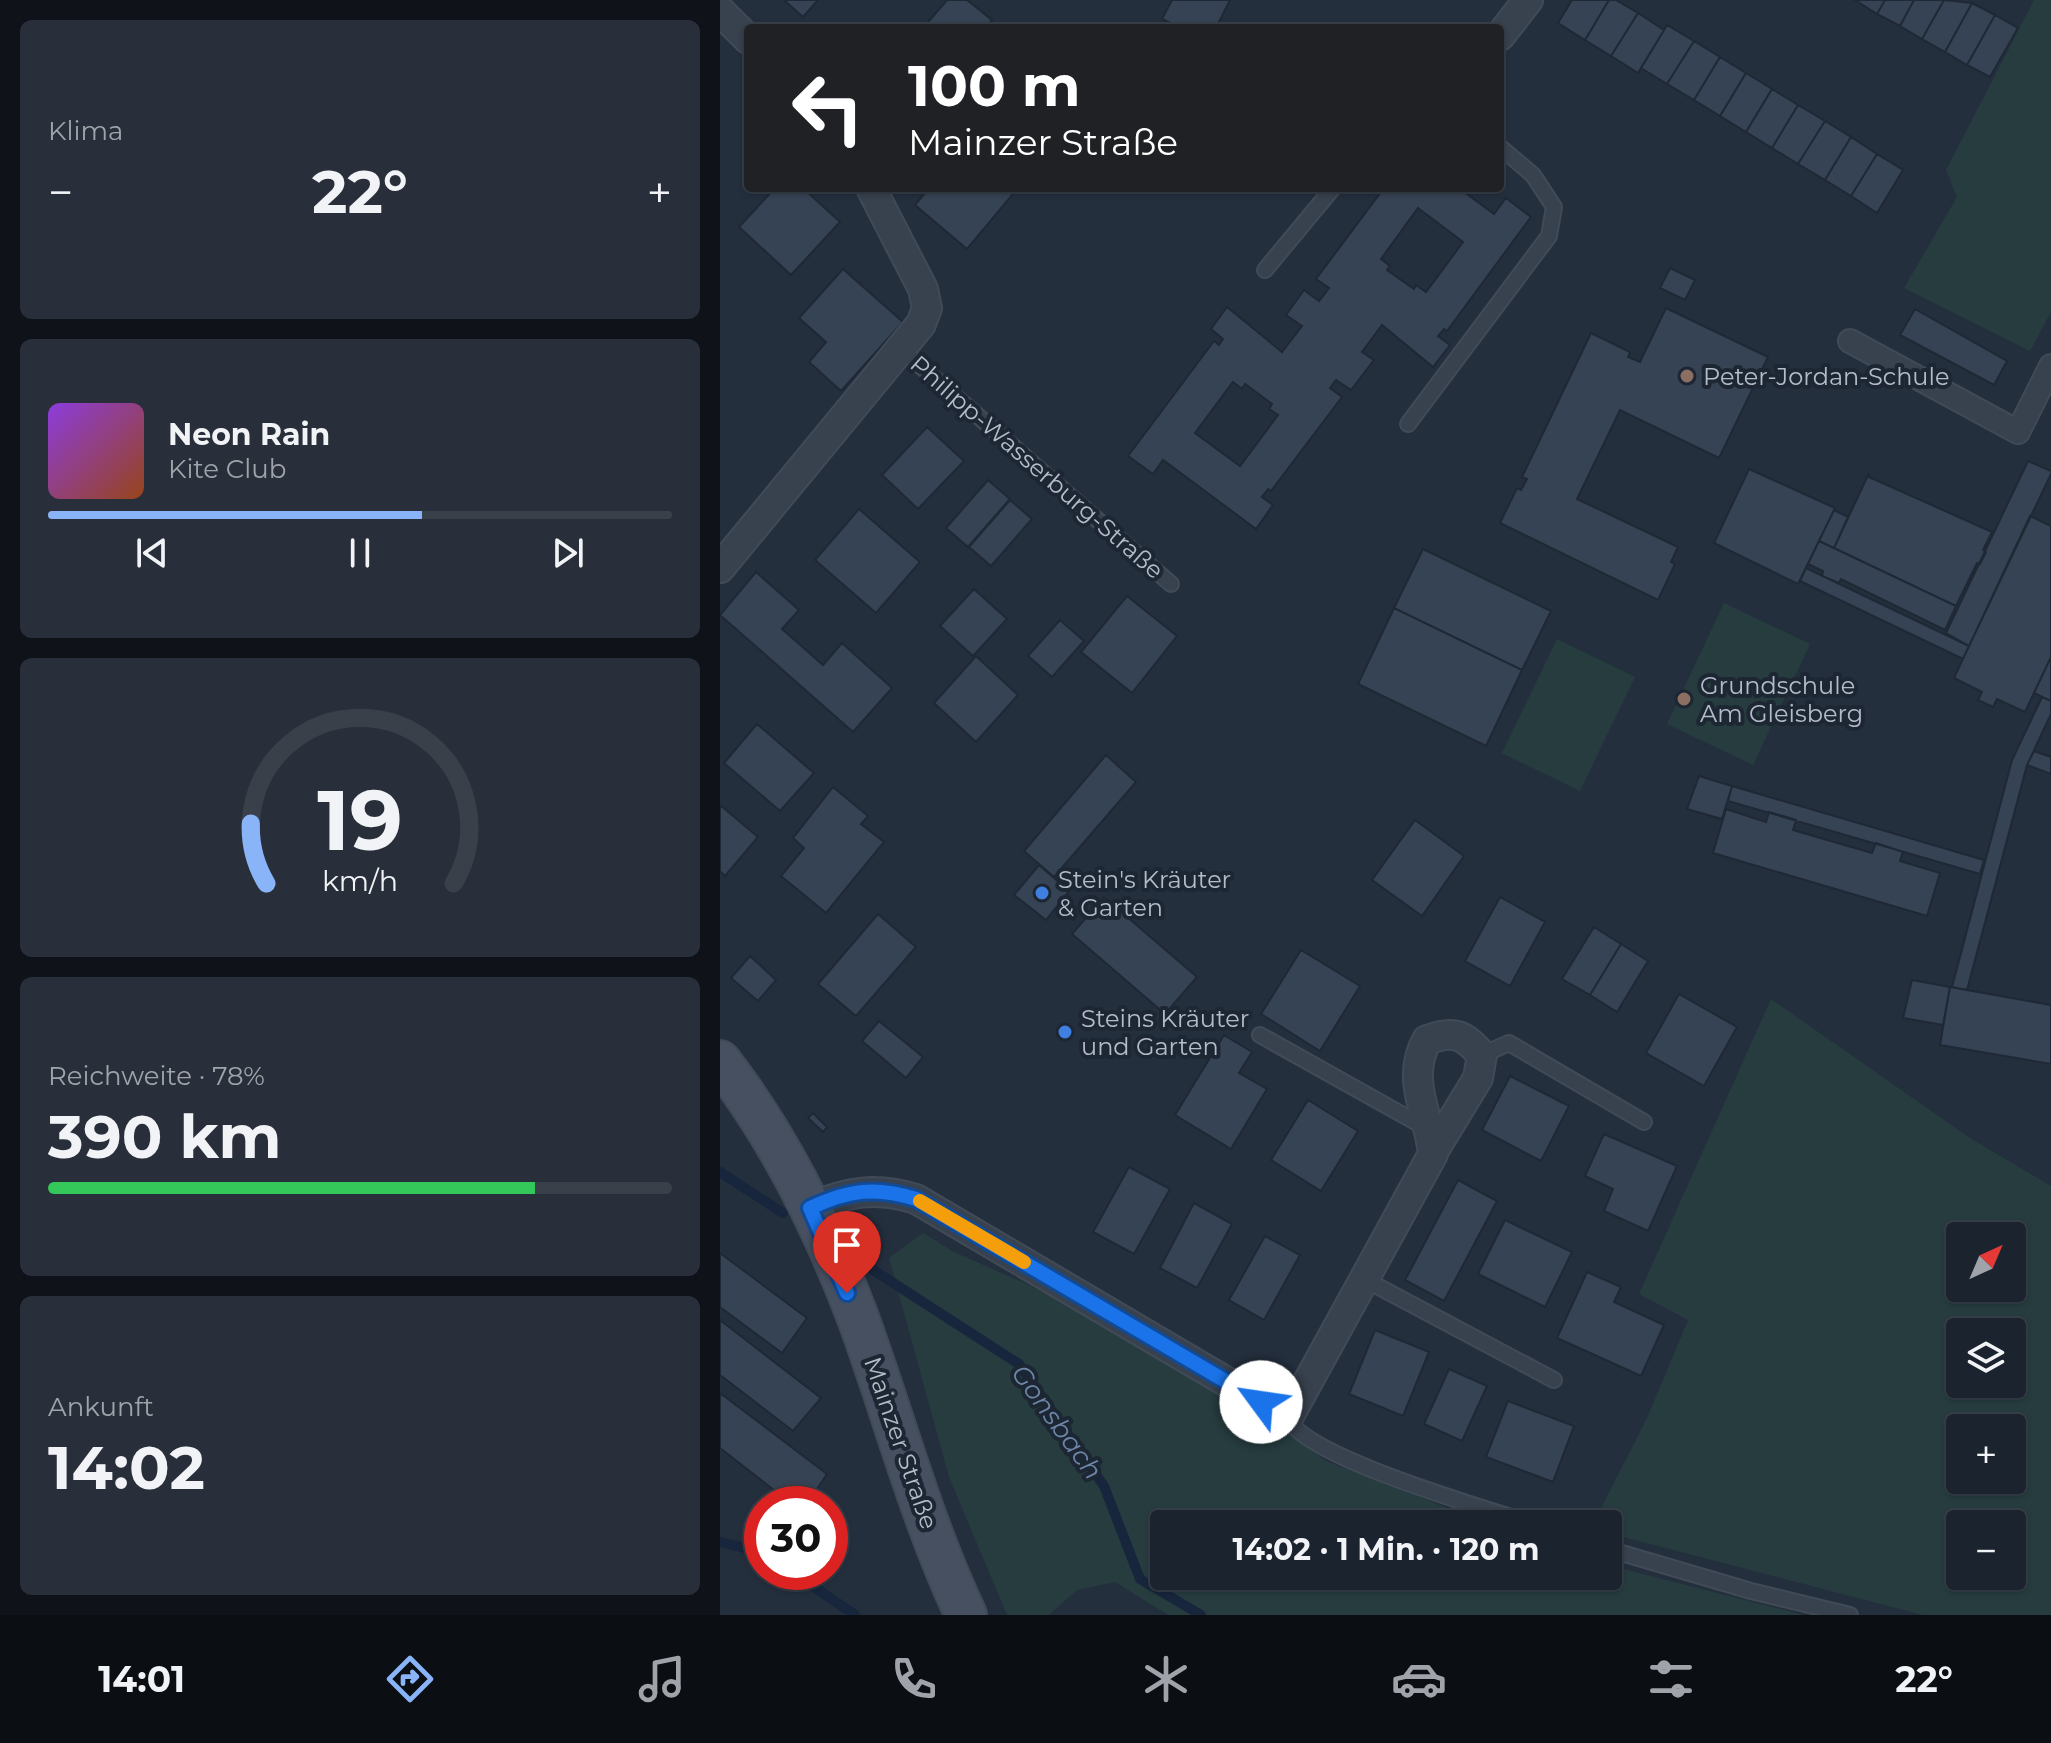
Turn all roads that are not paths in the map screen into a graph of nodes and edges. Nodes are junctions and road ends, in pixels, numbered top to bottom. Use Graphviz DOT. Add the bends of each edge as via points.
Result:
graph roads {
  1 [pos="1528,0"];
  2 [pos="720,11"];
  3 [pos="1504,31"];
  4 [pos="744,35"];
  5 [pos="1504,150"];
  6 [pos="873,192"];
  7 [pos="1330,192"];
  8 [pos="1265,270"];
  9 [pos="1850,341"];
  10 [pos="902,350"];
  11 [pos="2051,366"];
  12 [pos="2044,397"];
  13 [pos="1408,424"];
  14 [pos="720,568"];
  15 [pos="1171,584"];
  16 [pos="1260,1035"];
  17 [pos="1482,1055"];
  18 [pos="720,1061"];
  19 [pos="1644,1122"];
  20 [pos="1431,1141"];
  21 [pos="810,1208"];
  22 [pos="1364,1279"];
  23 [pos="1554,1380"];
  24 [pos="1288,1418"];
  25 [pos="1490,1510"];
  26 [pos="1622,1553"];
  27 [pos="966,1615"];
  28 [pos="1850,1615"];
  1 -- 3 [label="street"];
  2 -- 4 [label="street"];
  5 -- 13 [label="lane" via="1533,175 1554,207 1549,236"];
  6 -- 10 [label="street, Philipp-Wasserburg-Straße" via="923,289 927,308"];
  7 -- 8 [label="lane"];
  9 -- 12 [label="street" via="2018,432"];
  10 -- 14 [label="street, Philipp-Wasserburg-Straße"];
  10 -- 15 [label="lane, Philipp-Wasserburg-Straße"];
  11 -- 12 [label="street"];
  16 -- 20 [label="lane"];
  17 -- 19 [label="lane" via="1509,1043"];
  17 -- 20 [label="street" via="1478,1078"];
  17 -- 20 [label="street" via="1468,1039 1446,1033 1427,1040 1418,1057 1417,1083"];
  18 -- 21 [label="main road, Mainzer Straße" via="740,1086"];
  20 -- 22 [label="street"];
  21 -- 24 [label="street" via="865,1190 889,1190 916,1199"];
  21 -- 27 [label="main road, Mainzer Straße" via="857,1317"];
  22 -- 23 [label="lane"];
  22 -- 24 [label="street"];
  24 -- 25 [label="lane" via="1300,1435 1320,1446 1404,1482"];
  26 -- 28 [label="lane"];
}
